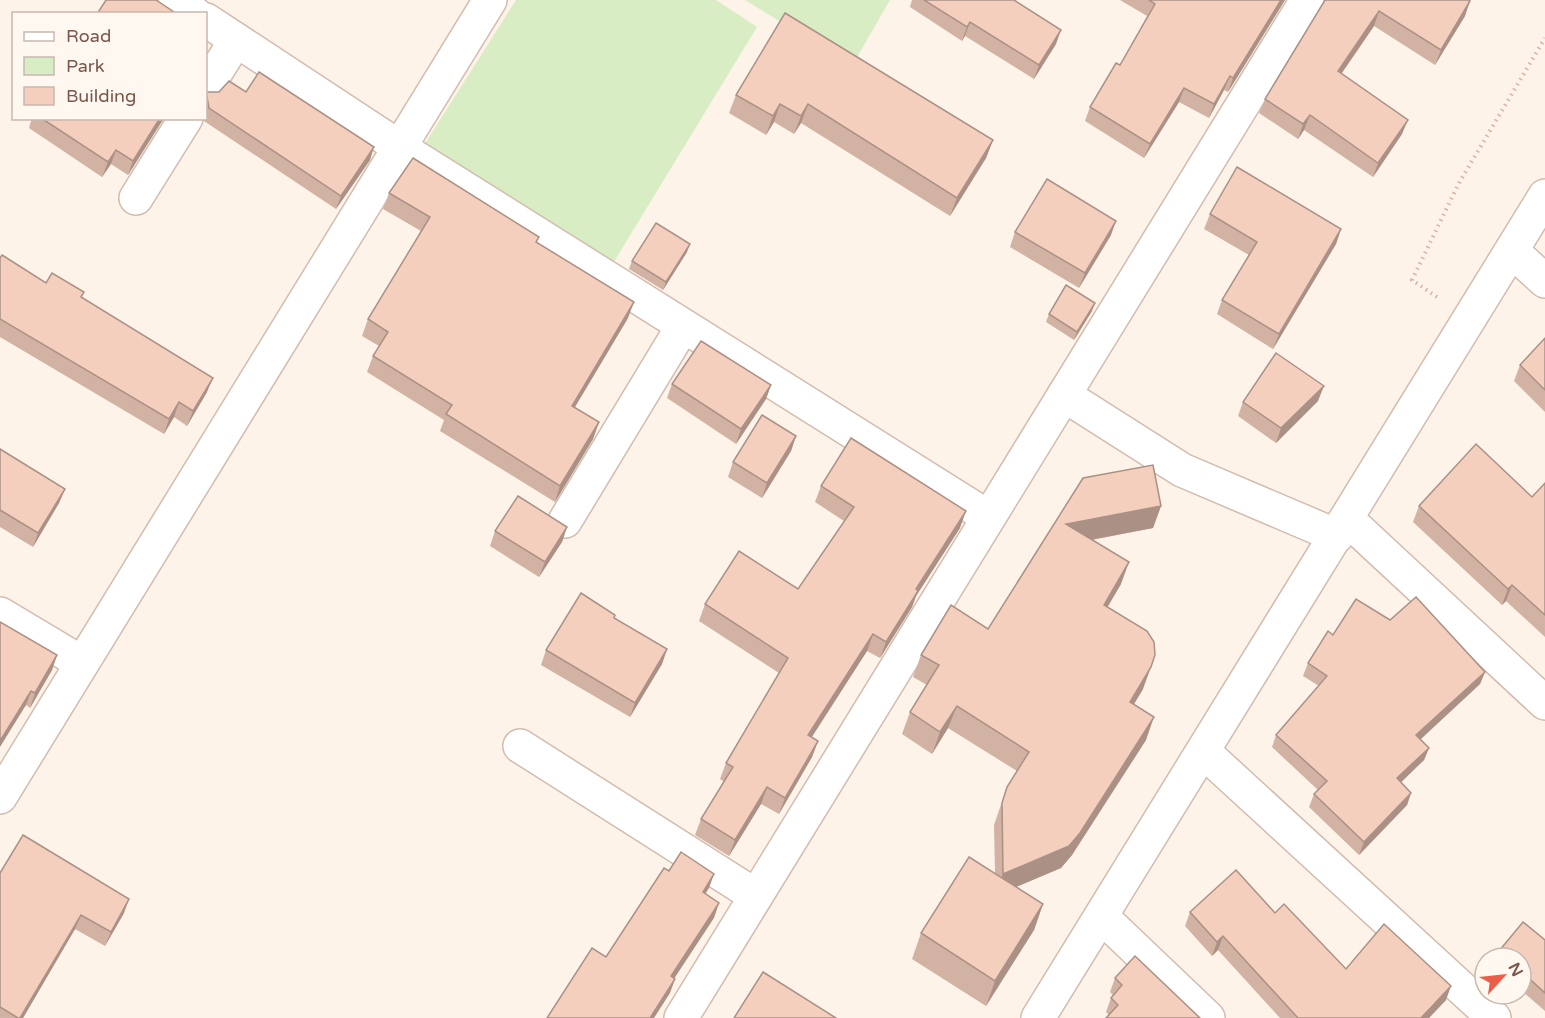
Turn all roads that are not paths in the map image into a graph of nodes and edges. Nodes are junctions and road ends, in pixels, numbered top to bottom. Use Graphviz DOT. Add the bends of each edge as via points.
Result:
graph roads {
  1 [pos="175,0"];
  2 [pos="490,0"];
  3 [pos="1307,0"];
  4 [pos="192,12"];
  5 [pos="207,21"];
  6 [pos="236,40"];
  7 [pos="207,86"];
  8 [pos="185,120"];
  9 [pos="399,147"];
  10 [pos="1545,196"];
  11 [pos="136,198"];
  12 [pos="1512,250"];
  13 [pos="1545,281"];
  14 [pos="683,326"];
  15 [pos="1064,395"];
  16 [pos="988,518"];
  17 [pos="566,521"];
  18 [pos="1342,527"];
  19 [pos="0,614"];
  20 [pos="82,663"];
  21 [pos="1545,703"];
  22 [pos="520,746"];
  23 [pos="1204,752"];
  24 [pos="0,797"];
  25 [pos="756,896"];
  26 [pos="1102,917"];
  27 [pos="681,1018"];
  28 [pos="1038,1018"];
  29 [pos="1208,1018"];
  30 [pos="1494,1018"];
  1 -- 4 [label="street"];
  2 -- 9 [label="street"];
  3 -- 15 [label="street"];
  5 -- 6 [label="street"];
  6 -- 7 [label="street"];
  6 -- 9 [label="street"];
  8 -- 11 [label="street"];
  9 -- 14 [label="street"];
  9 -- 20 [label="street"];
  10 -- 12 [label="street"];
  12 -- 13 [label="street"];
  12 -- 18 [label="street"];
  14 -- 16 [label="street"];
  14 -- 17 [label="street"];
  15 -- 16 [label="street"];
  15 -- 18 [label="street" via="1182,470"];
  16 -- 25 [label="street"];
  18 -- 21 [label="street"];
  18 -- 23 [label="street"];
  19 -- 20 [label="street"];
  20 -- 24 [label="street"];
  22 -- 25 [label="street"];
  23 -- 26 [label="street"];
  23 -- 30 [label="street"];
  25 -- 27 [label="street"];
  26 -- 28 [label="street"];
  26 -- 29 [label="street"];
}
